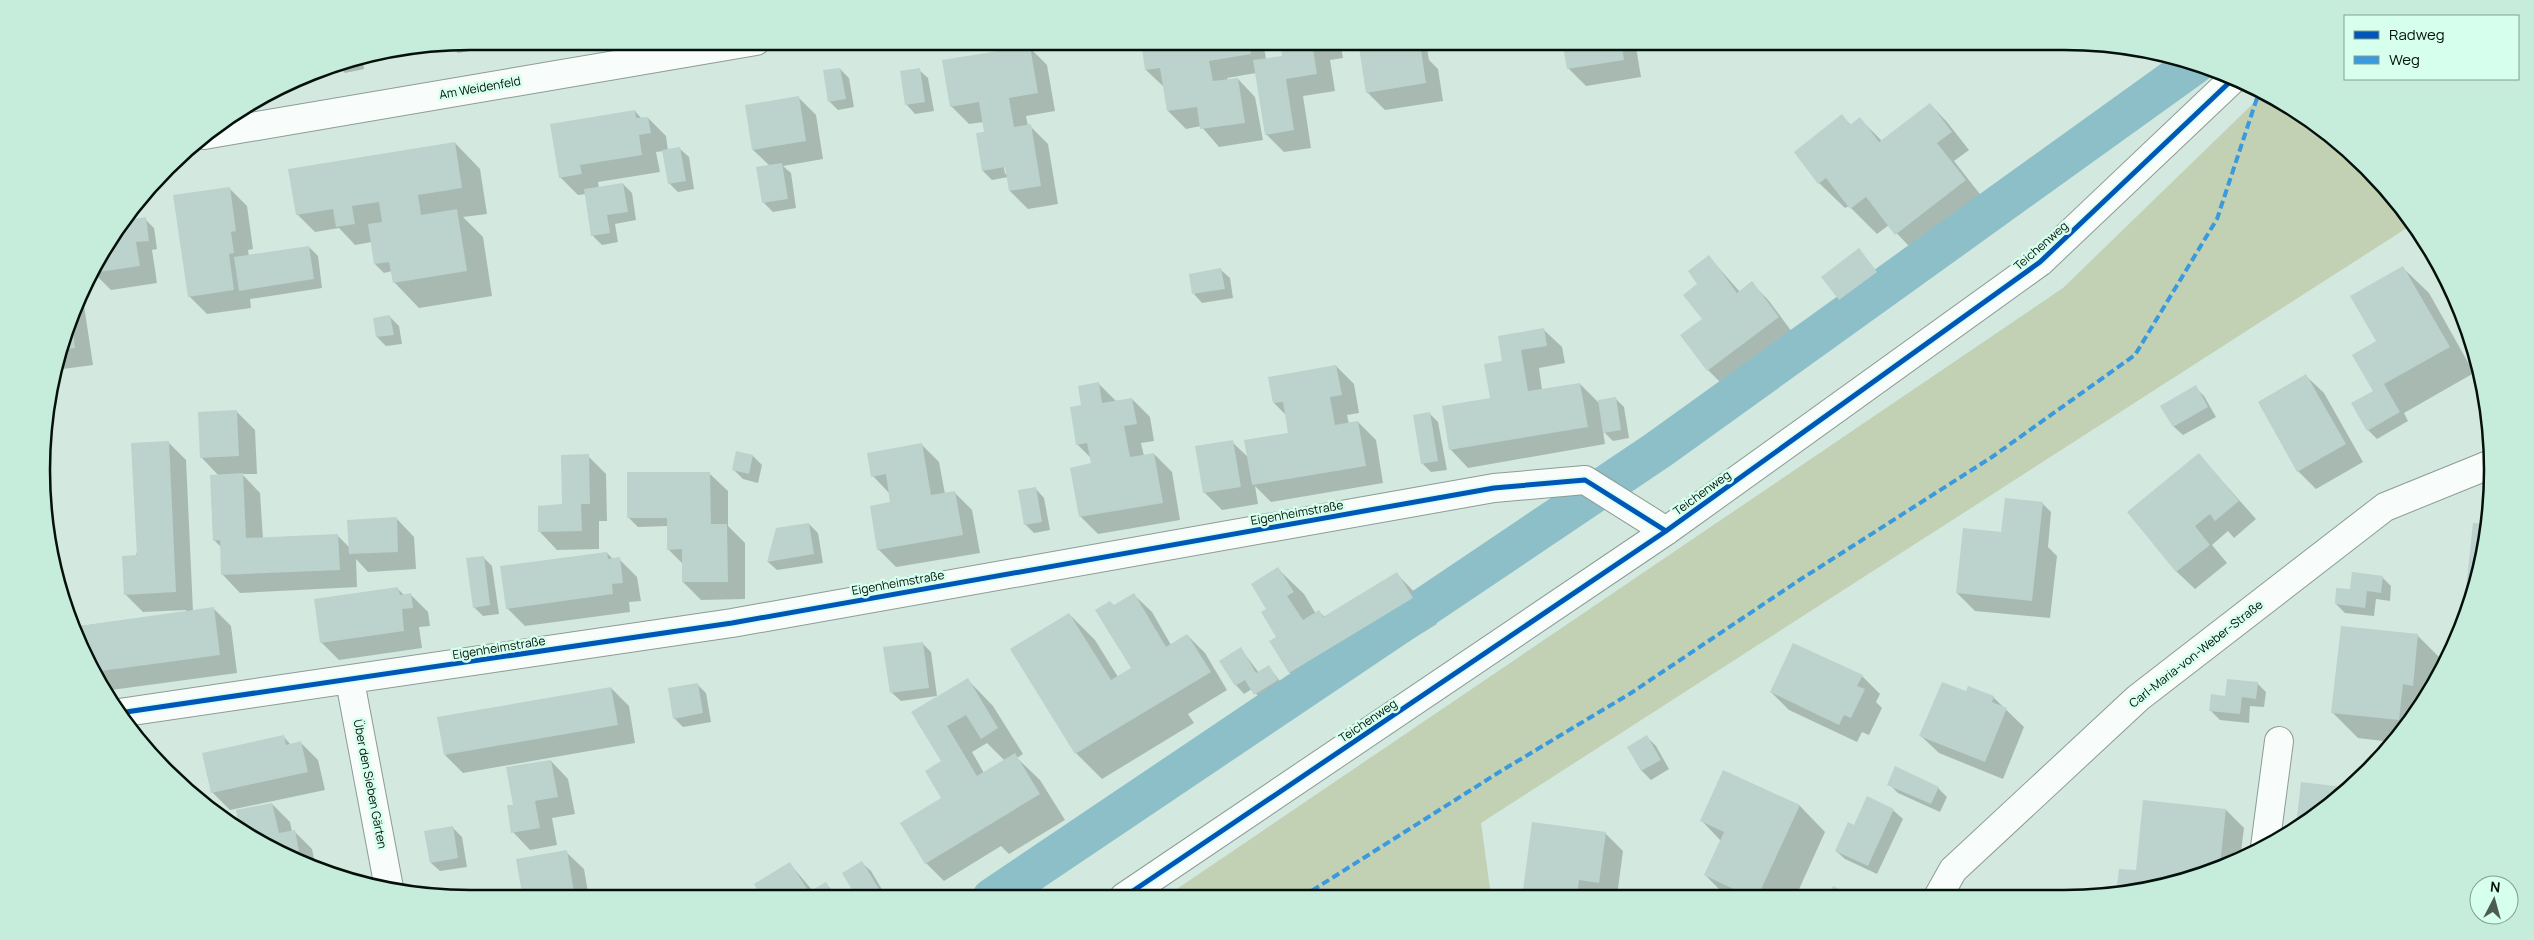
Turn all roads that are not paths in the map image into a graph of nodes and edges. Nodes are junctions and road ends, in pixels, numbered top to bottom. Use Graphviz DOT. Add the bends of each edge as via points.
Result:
graph roads {
  1 [pos="704,50"];
  2 [pos="2228,83"];
  3 [pos="219,133"];
  4 [pos="2484,467"];
  5 [pos="1665,531"];
  6 [pos="350,681"];
  7 [pos="128,713"];
  8 [pos="2279,741"];
  9 [pos="2266,838"];
  10 [pos="389,882"];
  11 [pos="1134,890"];
  12 [pos="1943,890"];
  1 -- 3 [label="street, Am Weidenfeld"];
  2 -- 5 [label="street, Teichenweg" via="2040,262"];
  4 -- 12 [label="street, Carl-Maria-von-Weber-Straße" via="2385,507 2138,698 1953,870"];
  5 -- 6 [label="street, Eigenheimstraße" via="1585,480 1494,488 732,622"];
  5 -- 11 [label="street, Teichenweg"];
  6 -- 7 [label="street, Eigenheimstraße"];
  6 -- 10 [label="street, Über den Sieben Gärten"];
  8 -- 9 [label="street"];
}
